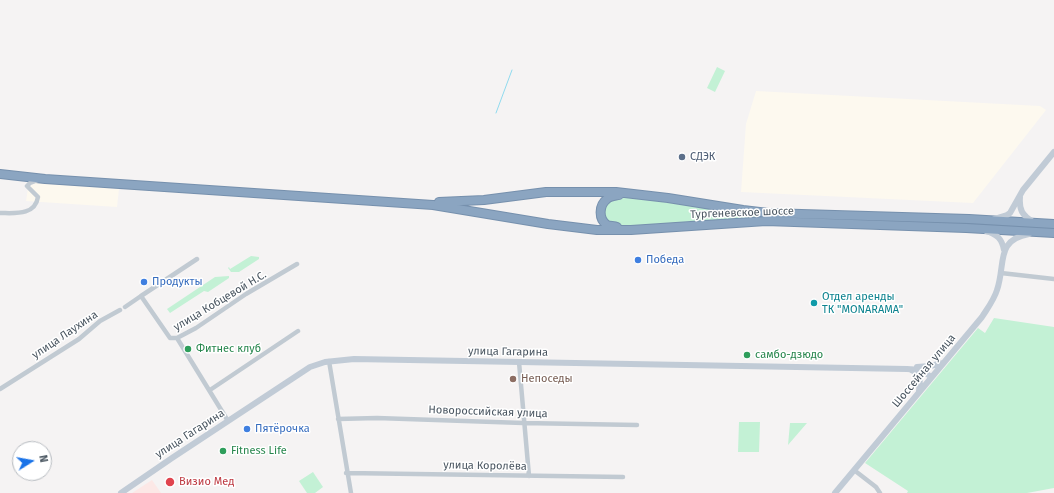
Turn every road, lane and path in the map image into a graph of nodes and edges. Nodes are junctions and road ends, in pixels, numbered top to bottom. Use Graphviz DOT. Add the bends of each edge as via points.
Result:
graph roads {
  1 [pos="1054,152"];
  2 [pos="0,173"];
  3 [pos="45,179"];
  4 [pos="629,193"];
  5 [pos="1020,196"];
  6 [pos="433,204"];
  7 [pos="0,213"];
  8 [pos="990,220"];
  9 [pos="1033,223"];
  10 [pos="1054,224"];
  11 [pos="966,228"];
  12 [pos="631,230"];
  13 [pos="1039,232"];
  14 [pos="1054,233"];
  15 [pos="1004,250"];
  16 [pos="197,259"];
  17 [pos="297,264"];
  18 [pos="1001,273"];
  19 [pos="1054,279"];
  20 [pos="141,296"];
  21 [pos="125,307"];
  22 [pos="120,310"];
  23 [pos="298,331"];
  24 [pos="177,338"];
  25 [pos="329,361"];
  26 [pos="519,362"];
  27 [pos="943,363"];
  28 [pos="907,369"];
  29 [pos="931,377"];
  30 [pos="0,389"];
  31 [pos="210,390"];
  32 [pos="919,392"];
  33 [pos="338,419"];
  34 [pos="228,421"];
  35 [pos="523,423"];
  36 [pos="637,425"];
  37 [pos="854,470"];
  38 [pos="346,473"];
  39 [pos="529,476"];
  40 [pos="623,477"];
  41 [pos="121,493"];
  42 [pos="350,493"];
  43 [pos="835,493"];
  44 [pos="880,493"];
  1 -- 5 [label="street"];
  2 -- 3 [label="highway"];
  2 -- 6 [label="highway"];
  3 -- 6 [label="highway"];
  3 -- 7 [label="street" via="27,186 38,197 37,203 30,210"];
  4 -- 6 [label="highway, Тургеневское шоссе" via="546,192"];
  4 -- 8 [label="highway, Тургеневское шоссе" via="768,213"];
  4 -- 12 [label="highway" via="607,199 600,212 607,225"];
  5 -- 8 [label="street" via="1007,215"];
  5 -- 9 [label="street" via="1021,212"];
  6 -- 12 [label="highway, Тургеневское шоссе" via="548,224 597,230"];
  8 -- 9 [label="highway, Тургеневское шоссе"];
  9 -- 10 [label="highway, Тургеневское шоссе"];
  11 -- 12 [label="highway, Тургеневское шоссе" via="766,221"];
  11 -- 13 [label="highway, Тургеневское шоссе"];
  11 -- 15 [label="street" via="998,236"];
  13 -- 14 [label="highway, Тургеневское шоссе"];
  13 -- 15 [label="street" via="1014,238 1008,242"];
  15 -- 18 [label="street, Шоссейная улица"];
  16 -- 20 [label="street"];
  17 -- 24 [label="street, улица Кобцевой Н.С."];
  18 -- 19 [label="street"];
  18 -- 27 [label="street, Шоссейная улица" via="997,293 988,308"];
  20 -- 21 [label="street"];
  20 -- 24 [label="street, улица Кобцевой Н.С." via="170,338"];
  22 -- 30 [label="street, улица Лаухина"];
  23 -- 31 [label="street"];
  24 -- 31 [label="street"];
  25 -- 26 [label="street, улица Гагарина" via="354,359"];
  25 -- 33 [label="street"];
  25 -- 34 [label="street, улица Гагарина" via="310,367"];
  26 -- 28 [label="street, улица Гагарина"];
  26 -- 35 [label="street"];
  27 -- 28 [label="street"];
  27 -- 29 [label="street, Шоссейная улица"];
  28 -- 29 [label="street, улица Гагарина" via="922,370"];
  28 -- 32 [label="street" via="919,376"];
  29 -- 32 [label="street, Шоссейная улица"];
  31 -- 34 [label="street"];
  32 -- 37 [label="street, Шоссейная улица"];
  33 -- 35 [label="street, Новороссийская улица"];
  33 -- 38 [label="street"];
  34 -- 41 [label="street, улица Гагарина"];
  35 -- 36 [label="street, Новороссийская улица"];
  35 -- 39 [label="street"];
  37 -- 43 [label="street, Шоссейная улица"];
  37 -- 44 [label="street" via="876,486"];
  38 -- 39 [label="street, улица Королёва"];
  38 -- 42 [label="street"];
  39 -- 40 [label="street, улица Королёва"];
}
